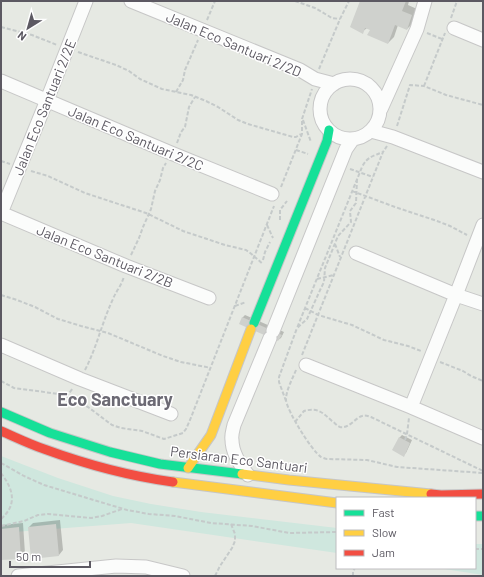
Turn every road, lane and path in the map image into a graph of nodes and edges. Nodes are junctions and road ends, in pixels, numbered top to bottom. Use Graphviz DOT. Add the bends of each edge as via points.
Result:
graph roads {
  1 [pos="86,1"];
  2 [pos="131,1"];
  3 [pos="215,1"];
  4 [pos="295,1"];
  5 [pos="349,1"];
  6 [pos="425,1"];
  7 [pos="457,1"];
  8 [pos="340,19"];
  9 [pos="1,27"];
  10 [pos="450,27"];
  11 [pos="417,28"];
  12 [pos="202,30"];
  13 [pos="442,39"];
  14 [pos="483,40"];
  15 [pos="68,48"];
  16 [pos="315,79"];
  17 [pos="1,81"];
  18 [pos="393,81"];
  19 [pos="334,84"];
  20 [pos="424,86"];
  21 [pos="371,87"];
  22 [pos="176,92"];
  23 [pos="195,97"];
  24 [pos="323,97"];
  25 [pos="47,100"];
  26 [pos="483,105"];
  27 [pos="380,113"];
  28 [pos="329,130"];
  29 [pos="371,131"];
  30 [pos="302,134"];
  31 [pos="393,137"];
  32 [pos="353,139"];
  33 [pos="383,152"];
  34 [pos="171,153"];
  35 [pos="1,161"];
  36 [pos="20,167"];
  37 [pos="483,172"];
  38 [pos="357,179"];
  39 [pos="352,191"];
  40 [pos="356,193"];
  41 [pos="276,195"];
  42 [pos="366,196"];
  43 [pos="1,213"];
  44 [pos="148,214"];
  45 [pos="266,225"];
  46 [pos="483,225"];
  47 [pos="273,238"];
  48 [pos="333,238"];
  49 [pos="477,239"];
  50 [pos="335,243"];
  51 [pos="356,253"];
  52 [pos="254,256"];
  53 [pos="341,258"];
  54 [pos="126,266"];
  55 [pos="267,267"];
  56 [pos="334,275"];
  57 [pos="324,277"];
  58 [pos="317,279"];
  59 [pos="1,295"];
  60 [pos="456,296"];
  61 [pos="209,298"];
  62 [pos="252,301"];
  63 [pos="483,304"];
  64 [pos="235,306"];
  65 [pos="305,308"];
  66 [pos="311,311"];
  67 [pos="318,315"];
  68 [pos="254,323"];
  69 [pos="297,328"];
  70 [pos="100,331"];
  71 [pos="273,331"];
  72 [pos="1,345"];
  73 [pos="431,357"];
  74 [pos="302,362"];
  75 [pos="211,368"];
  76 [pos="80,379"];
  77 [pos="1,381"];
  78 [pos="483,381"];
  79 [pos="66,397"];
  80 [pos="286,402"];
  81 [pos="411,407"];
  82 [pos="1,412"];
  83 [pos="171,414"];
  84 [pos="217,418"];
  85 [pos="295,422"];
  86 [pos="234,425"];
  87 [pos="1,431"];
  88 [pos="407,434"];
  89 [pos="483,438"];
  90 [pos="405,440"];
  91 [pos="1,463"];
  92 [pos="188,468"];
  93 [pos="483,472"];
  94 [pos="1,473"];
  95 [pos="248,475"];
  96 [pos="483,494"];
  97 [pos="336,503"];
  98 [pos="124,509"];
  99 [pos="1,518"];
  100 [pos="231,524"];
  101 [pos="1,526"];
  102 [pos="336,532"];
  103 [pos="18,576"];
  104 [pos="183,576"];
  105 [pos="215,576"];
  1 -- 15 [label="street, Jalan Eco Santuari 2/2E"];
  2 -- 12 [label="street, Jalan Eco Santuari 2/2D"];
  3 -- 12 [label="path"];
  4 -- 8 [label="path" via="332,18"];
  5 -- 8 [label="path"];
  6 -- 11 [label="street"];
  7 -- 10 [label="path"];
  8 -- 16 [label="path"];
  9 -- 15 [label="path"];
  10 -- 13 [label="path"];
  10 -- 14 [label="street"];
  11 -- 13 [label="path"];
  11 -- 18 [label="street"];
  12 -- 16 [label="street, Jalan Eco Santuari 2/2D" via="300,70"];
  12 -- 22 [label="path"];
  13 -- 20 [label="path"];
  15 -- 22 [label="path" via="116,65 162,89"];
  15 -- 25 [label="street, Jalan Eco Santuari 2/2E"];
  16 -- 19 [label="street, Jalan Eco Santuari 2/2D"];
  16 -- 24 [label="street"];
  16 -- 30 [label="path" via="302,119"];
  17 -- 25 [label="street, Jalan Eco Santuari 2/2C"];
  18 -- 21 [label="street"];
  18 -- 27 [label="street"];
  19 -- 21 [label="street" via="349,79"];
  19 -- 24 [label="street"];
  20 -- 26 [label="path" via="446,96"];
  20 -- 31 [label="path" via="410,85"];
  21 -- 27 [label="street" via="378,97"];
  22 -- 23 [label="path"];
  23 -- 30 [label="path" via="248,124 293,137"];
  23 -- 34 [label="path" via="185,127"];
  24 -- 28 [label="street" via="321,114"];
  25 -- 34 [label="street, Jalan Eco Santuari 2/2C"];
  25 -- 36 [label="street, Jalan Eco Santuari 2/2E"];
  27 -- 29 [label="street"];
  27 -- 31 [label="street"];
  28 -- 32 [label="street" via="340,137"];
  28 -- 68 [label="street" via="327,141"];
  29 -- 31 [label="street"];
  29 -- 32 [label="street"];
  30 -- 41 [label="path"];
  31 -- 33 [label="path"];
  31 -- 37 [label="street"];
  32 -- 71 [label="street" via="346,149"];
  33 -- 38 [label="path" via="365,161"];
  33 -- 42 [label="path"];
  34 -- 41 [label="street, Jalan Eco Santuari 2/2C"];
  34 -- 44 [label="path" via="163,168"];
  35 -- 36 [label="path"];
  36 -- 43 [label="street, Jalan Eco Santuari 2/2E"];
  36 -- 44 [label="path" via="48,176 85,193"];
  38 -- 39 [label="path"];
  38 -- 40 [label="path"];
  39 -- 40 [label="path"];
  39 -- 48 [label="path"];
  40 -- 42 [label="path"];
  40 -- 50 [label="path" via="356,203 350,211 351,222"];
  41 -- 45 [label="path"];
  42 -- 49 [label="path" via="450,226"];
  42 -- 53 [label="path"];
  43 -- 54 [label="street, Jalan Eco Santuari 2/2B"];
  44 -- 52 [label="path" via="184,231 246,250"];
  44 -- 54 [label="path" via="138,243"];
  45 -- 47 [label="path"];
  45 -- 52 [label="path"];
  46 -- 49 [label="street"];
  48 -- 50 [label="path"];
  48 -- 58 [label="path"];
  49 -- 60 [label="street"];
  50 -- 53 [label="path"];
  50 -- 57 [label="path"];
  51 -- 60 [label="street"];
  52 -- 55 [label="path"];
  52 -- 64 [label="path"];
  53 -- 56 [label="path"];
  54 -- 61 [label="street, Jalan Eco Santuari 2/2B"];
  54 -- 70 [label="path" via="122,282 113,297"];
  56 -- 57 [label="path"];
  56 -- 67 [label="path"];
  57 -- 58 [label="path"];
  57 -- 66 [label="path" via="322,288"];
  58 -- 65 [label="path"];
  59 -- 70 [label="path" via="58,319"];
  60 -- 63 [label="street"];
  60 -- 73 [label="street"];
  62 -- 64 [label="path"];
  64 -- 75 [label="path"];
  65 -- 66 [label="path"];
  65 -- 69 [label="path"];
  66 -- 67 [label="path"];
  66 -- 69 [label="path"];
  67 -- 73 [label="path" via="352,325"];
  67 -- 74 [label="path"];
  68 -- 71 [label="street"];
  68 -- 84 [label="street"];
  69 -- 80 [label="path" via="279,377"];
  70 -- 75 [label="path" via="181,362"];
  70 -- 76 [label="path" via="92,357"];
  71 -- 86 [label="street"];
  72 -- 76 [label="street"];
  73 -- 78 [label="path"];
  73 -- 81 [label="street"];
  74 -- 80 [label="path" via="287,393"];
  74 -- 81 [label="street"];
  75 -- 79 [label="path" via="183,434 164,439 142,431 112,425 88,407"];
  76 -- 79 [label="path"];
  76 -- 83 [label="street"];
  77 -- 79 [label="path" via="14,388"];
  80 -- 85 [label="path"];
  81 -- 88 [label="path"];
  81 -- 89 [label="street"];
  82 -- 92 [label="street, Persiaran Eco Santuari" via="50,433 110,452"];
  84 -- 86 [label="street"];
  84 -- 92 [label="street" via="211,434"];
  85 -- 88 [label="path" via="304,411 314,409 342,427 366,415"];
  85 -- 93 [label="path" via="315,451 327,459 367,460 397,467"];
  86 -- 95 [label="street" via="233,448 236,458"];
  87 -- 97 [label="street" via="44,449 106,469 151,479"];
  88 -- 90 [label="path"];
  88 -- 93 [label="path"];
  91 -- 98 [label="path" via="44,485"];
  92 -- 95 [label="street, Persiaran Eco Santuari"];
  94 -- 99 [label="path" via="11,487 12,494 11,505"];
  95 -- 96 [label="street, Persiaran Eco Santuari" via="440,494"];
  98 -- 100 [label="path"];
  98 -- 101 [label="path" via="90,518 38,515"];
  100 -- 102 [label="path" via="289,533"];
  100 -- 105 [label="path" via="235,541"];
  103 -- 104 [label="street" via="116,566 146,568"];
}
